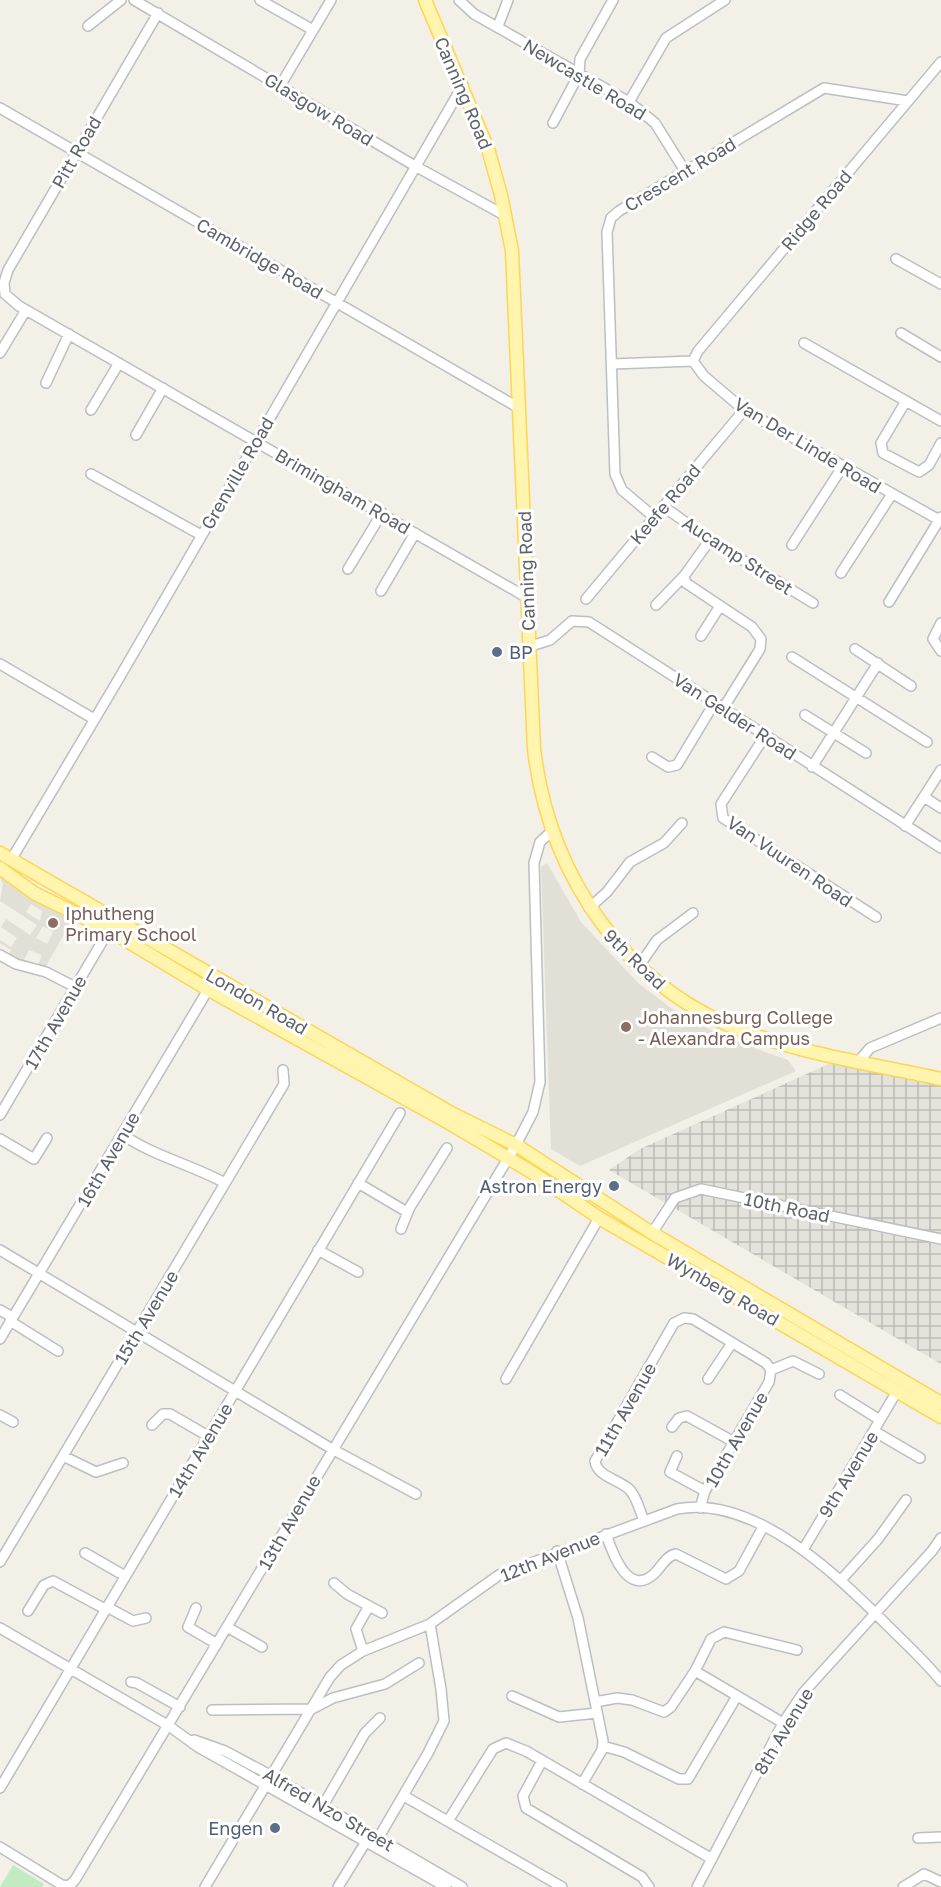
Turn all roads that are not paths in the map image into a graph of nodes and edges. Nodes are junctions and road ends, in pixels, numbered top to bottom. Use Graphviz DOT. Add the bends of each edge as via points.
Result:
graph roads {
  1 [pos="121,0"];
  2 [pos="134,0"];
  3 [pos="260,0"];
  4 [pos="331,0"];
  5 [pos="425,0"];
  6 [pos="459,0"];
  7 [pos="508,0"];
  8 [pos="613,0"];
  9 [pos="725,0"];
  10 [pos="158,13"];
  11 [pos="88,26"];
  12 [pos="498,26"];
  13 [pos="313,30"];
  14 [pos="941,62"];
  15 [pos="579,74"];
  16 [pos="463,85"];
  17 [pos="280,86"];
  18 [pos="908,101"];
  19 [pos="629,102"];
  20 [pos="0,108"];
  21 [pos="553,123"];
  22 [pos="76,152"];
  23 [pos="415,166"];
  24 [pos="685,171"];
  25 [pos="506,216"];
  26 [pos="896,259"];
  27 [pos="941,284"];
  28 [pos="3,295"];
  29 [pos="336,302"];
  30 [pos="26,310"];
  31 [pos="901,333"];
  32 [pos="69,334"];
  33 [pos="804,343"];
  34 [pos="0,353"];
  35 [pos="941,357"];
  36 [pos="693,361"];
  37 [pos="119,363"];
  38 [pos="612,364"];
  39 [pos="46,383"];
  40 [pos="163,388"];
  41 [pos="906,401"];
  42 [pos="519,408"];
  43 [pos="91,410"];
  44 [pos="744,410"];
  45 [pos="941,422"];
  46 [pos="136,435"];
  47 [pos="257,441"];
  48 [pos="941,443"];
  49 [pos="843,466"];
  50 [pos="91,474"];
  51 [pos="892,494"];
  52 [pos="663,506"];
  53 [pos="382,513"];
  54 [pos="654,517"];
  55 [pos="940,520"];
  56 [pos="415,533"];
  57 [pos="201,535"];
  58 [pos="711,540"];
  59 [pos="792,545"];
  60 [pos="348,569"];
  61 [pos="841,573"];
  62 [pos="684,576"];
  63 [pos="381,591"];
  64 [pos="526,597"];
  65 [pos="586,599"];
  66 [pos="889,602"];
  67 [pos="813,603"];
  68 [pos="656,605"];
  69 [pos="720,606"];
  70 [pos="941,624"];
  71 [pos="701,636"];
  72 [pos="528,647"];
  73 [pos="855,649"];
  74 [pos="941,651"];
  75 [pos="792,657"];
  76 [pos="878,663"];
  77 [pos="0,664"];
  78 [pos="911,686"];
  79 [pos="856,698"];
  80 [pos="719,705"];
  81 [pos="805,715"];
  82 [pos="94,719"];
  83 [pos="834,733"];
  84 [pos="765,736"];
  85 [pos="927,742"];
  86 [pos="866,753"];
  87 [pos="652,757"];
  88 [pos="812,767"];
  89 [pos="941,770"];
  90 [pos="924,796"];
  91 [pos="941,808"];
  92 [pos="682,822"];
  93 [pos="905,826"];
  94 [pos="552,831"];
  95 [pos="941,848"];
  96 [pos="5,856"];
  97 [pos="0,868"];
  98 [pos="589,908"];
  99 [pos="693,913"];
  100 [pos="876,917"];
  101 [pos="109,930"];
  102 [pos="0,955"];
  103 [pos="639,966"];
  104 [pos="216,978"];
  105 [pos="75,987"];
  106 [pos="209,990"];
  107 [pos="941,1018"];
  108 [pos="859,1061"];
  109 [pos="283,1070"];
  110 [pos="941,1079"];
  111 [pos="400,1113"];
  112 [pos="0,1115"];
  113 [pos="123,1135"];
  114 [pos="47,1138"];
  115 [pos="0,1139"];
  116 [pos="516,1145"];
  117 [pos="447,1148"];
  118 [pos="508,1157"];
  119 [pos="225,1183"];
  120 [pos="358,1183"];
  121 [pos="407,1212"];
  122 [pos="600,1218"];
  123 [pos="400,1229"];
  124 [pos="652,1233"];
  125 [pos="941,1239"];
  126 [pos="0,1250"];
  127 [pos="318,1250"];
  128 [pos="358,1272"];
  129 [pos="40,1273"];
  130 [pos="0,1310"];
  131 [pos="11,1319"];
  132 [pos="136,1332"];
  133 [pos="0,1339"];
  134 [pos="732,1343"];
  135 [pos="58,1351"];
  136 [pos="771,1370"];
  137 [pos="819,1374"];
  138 [pos="506,1379"];
  139 [pos="708,1379"];
  140 [pos="235,1390"];
  141 [pos="840,1395"];
  142 [pos="893,1398"];
  143 [pos="941,1402"];
  144 [pos="0,1414"];
  145 [pos="941,1417"];
  146 [pos="880,1420"];
  147 [pos="13,1422"];
  148 [pos="152,1425"];
  149 [pos="672,1427"];
  150 [pos="874,1431"];
  151 [pos="208,1436"];
  152 [pos="734,1442"];
  153 [pos="332,1449"];
  154 [pos="63,1456"];
  155 [pos="677,1456"];
  156 [pos="920,1458"];
  157 [pos="123,1463"];
  158 [pos="705,1491"];
  159 [pos="416,1494"];
  160 [pos="906,1500"];
  161 [pos="700,1508"];
  162 [pos="644,1521"];
  163 [pos="763,1527"];
  164 [pos="606,1534"];
  165 [pos="941,1538"];
  166 [pos="803,1550"];
  167 [pos="557,1551"];
  168 [pos="932,1551"];
  169 [pos="85,1553"];
  170 [pos="941,1557"];
  171 [pos="0,1562"];
  172 [pos="125,1576"];
  173 [pos="841,1580"];
  174 [pos="334,1583"];
  175 [pos="369,1606"];
  176 [pos="106,1608"];
  177 [pos="196,1608"];
  178 [pos="28,1611"];
  179 [pos="382,1613"];
  180 [pos="875,1613"];
  181 [pos="146,1618"];
  182 [pos="430,1624"];
  183 [pos="227,1627"];
  184 [pos="0,1628"];
  185 [pos="217,1644"];
  186 [pos="262,1647"];
  187 [pos="797,1650"];
  188 [pos="363,1651"];
  189 [pos="419,1663"];
  190 [pos="70,1670"];
  191 [pos="695,1671"];
  192 [pos="939,1675"];
  193 [pos="131,1682"];
  194 [pos="512,1696"];
  195 [pos="737,1696"];
  196 [pos="595,1702"];
  197 [pos="180,1707"];
  198 [pos="312,1708"];
  199 [pos="212,1710"];
  200 [pos="597,1713"];
  201 [pos="380,1718"];
  202 [pos="783,1723"];
  203 [pos="169,1726"];
  204 [pos="191,1740"];
  205 [pos="603,1746"];
  206 [pos="542,1761"];
  207 [pos="270,1775"];
  208 [pos="264,1784"];
  209 [pos="582,1784"];
  210 [pos="0,1788"];
  211 [pos="404,1796"];
  212 [pos="321,1809"];
  213 [pos="448,1821"];
  214 [pos="941,1837"];
  215 [pos="918,1838"];
  216 [pos="373,1839"];
  217 [pos="0,1847"];
  218 [pos="712,1859"];
  219 [pos="941,1882"];
  220 [pos="69,1886"];
  221 [pos="205,1887"];
  222 [pos="338,1887"];
  223 [pos="446,1887"];
  224 [pos="462,1887"];
  225 [pos="562,1887"];
  226 [pos="649,1887"];
  227 [pos="697,1887"];
  228 [pos="903,1887"];
  1 -- 11 [label="street"];
  2 -- 10 [label="street, Glasgow Road"];
  3 -- 13 [label="street"];
  4 -- 13 [label="street"];
  5 -- 16 [label="main road, Canning Road"];
  6 -- 12 [label="street, Newcastle Road" via="470,11"];
  7 -- 12 [label="street"];
  8 -- 15 [label="street" via="580,59"];
  9 -- 19 [label="street" via="666,38"];
  10 -- 17 [label="street, Glasgow Road"];
  10 -- 22 [label="street, Pitt Road"];
  12 -- 15 [label="street, Newcastle Road"];
  13 -- 17 [label="street"];
  14 -- 18 [label="street, Ridge Road"];
  15 -- 19 [label="street, Newcastle Road"];
  15 -- 21 [label="street"];
  16 -- 23 [label="street, Grenville Road"];
  16 -- 25 [label="main road, Canning Road" via="488,149"];
  17 -- 23 [label="street, Glasgow Road"];
  18 -- 24 [label="street, Crescent Road" via="824,88"];
  18 -- 36 [label="street, Ridge Road"];
  19 -- 24 [label="street, Newcastle Road" via="655,123"];
  20 -- 22 [label="street, Cambridge Road"];
  22 -- 28 [label="street, Pitt Road" via="8,270"];
  22 -- 29 [label="street, Cambridge Road"];
  23 -- 25 [label="street, Glasgow Road"];
  23 -- 29 [label="street, Grenville Road"];
  24 -- 38 [label="street, Crescent Road" via="619,211 609,222"];
  25 -- 42 [label="main road, Canning Road" via="513,270"];
  26 -- 27 [label="street"];
  28 -- 30 [label="street, Brimingham Road"];
  29 -- 42 [label="street, Cambridge Road"];
  29 -- 47 [label="street, Grenville Road"];
  30 -- 32 [label="street, Brimingham Road"];
  30 -- 34 [label="street"];
  31 -- 35 [label="street"];
  32 -- 37 [label="street, Brimingham Road"];
  32 -- 39 [label="street"];
  33 -- 41 [label="street"];
  36 -- 38 [label="street"];
  36 -- 44 [label="street, Van Der Linde Road" via="704,376"];
  37 -- 40 [label="street, Brimingham Road"];
  37 -- 43 [label="street"];
  38 -- 54 [label="street, Crescent Road" via="616,481"];
  40 -- 46 [label="street"];
  40 -- 47 [label="street, Brimingham Road"];
  41 -- 45 [label="street"];
  41 -- 48 [label="street" via="881,443 883,453 919,472 926,468"];
  42 -- 64 [label="main road, Canning Road"];
  44 -- 49 [label="street, Van Der Linde Road"];
  44 -- 52 [label="street, Keefe Road"];
  47 -- 53 [label="street, Brimingham Road"];
  47 -- 57 [label="street, Grenville Road"];
  49 -- 51 [label="street, Van Der Linde Road"];
  49 -- 59 [label="street"];
  50 -- 57 [label="street"];
  51 -- 55 [label="street, Van Der Linde Road"];
  51 -- 61 [label="street"];
  52 -- 54 [label="street, Keefe Road"];
  52 -- 58 [label="street, Aucamp Street"];
  53 -- 56 [label="street, Brimingham Road"];
  53 -- 60 [label="street"];
  54 -- 65 [label="street, Keefe Road"];
  55 -- 66 [label="street"];
  56 -- 63 [label="street"];
  56 -- 64 [label="street, Brimingham Road"];
  57 -- 82 [label="street, Grenville Road"];
  58 -- 62 [label="street"];
  58 -- 67 [label="street, Aucamp Street"];
  62 -- 68 [label="street"];
  62 -- 69 [label="street" via="690,586"];
  64 -- 72 [label="main road, Canning Road"];
  69 -- 71 [label="street"];
  69 -- 80 [label="street" via="752,627 761,639 760,649"];
  70 -- 74 [label="street" via="933,639"];
  72 -- 80 [label="street, Van Gelder Road" via="550,640 572,621 586,621"];
  72 -- 94 [label="main road, Canning Road" via="534,757"];
  73 -- 76 [label="street"];
  75 -- 79 [label="street"];
  76 -- 78 [label="street"];
  76 -- 79 [label="street"];
  77 -- 82 [label="street"];
  79 -- 83 [label="street"];
  79 -- 85 [label="street"];
  80 -- 84 [label="street, Van Gelder Road"];
  80 -- 87 [label="street" via="677,765 668,767"];
  81 -- 83 [label="street"];
  82 -- 96 [label="street, Grenville Road"];
  83 -- 86 [label="street"];
  83 -- 88 [label="street"];
  84 -- 88 [label="street, Van Gelder Road"];
  84 -- 100 [label="street, Van Vuuren Road" via="721,804 723,818"];
  88 -- 93 [label="street, Van Gelder Road"];
  89 -- 90 [label="street"];
  90 -- 91 [label="street"];
  90 -- 93 [label="street"];
  92 -- 98 [label="street" via="664,843 630,862"];
  93 -- 95 [label="street, Van Gelder Road"];
  94 -- 98 [label="main road, 9th Road"];
  94 -- 116 [label="street" via="540,842 534,863 540,1082 533,1112"];
  96 -- 104 [label="main road, London Road"];
  97 -- 101 [label="main road, London Road" via="34,893"];
  98 -- 103 [label="main road, 9th Road"];
  99 -- 103 [label="street" via="657,940"];
  101 -- 105 [label="street, 17th Avenue"];
  101 -- 106 [label="main road, London Road"];
  102 -- 105 [label="street"];
  103 -- 108 [label="main road, 9th Road" via="688,1004 729,1025 785,1044"];
  104 -- 106 [label="street, 16th Avenue"];
  104 -- 116 [label="main road, London Road" via="461,1118"];
  105 -- 112 [label="street, 17th Avenue"];
  106 -- 113 [label="street, 16th Avenue"];
  106 -- 118 [label="main road, London Road"];
  107 -- 108 [label="street" via="870,1048"];
  108 -- 110 [label="main road, 9th Road"];
  109 -- 119 [label="street, 15th Avenue" via="284,1084"];
  111 -- 120 [label="street, 14th Avenue"];
  113 -- 119 [label="street"];
  113 -- 129 [label="street, 16th Avenue"];
  114 -- 115 [label="street" via="34,1159"];
  116 -- 118 [label="street, 13th Avenue"];
  116 -- 124 [label="main road, Wynberg Road"];
  117 -- 121 [label="street"];
  118 -- 122 [label="main road, Wynberg Road"];
  118 -- 153 [label="street, 13th Avenue"];
  119 -- 132 [label="street, 15th Avenue"];
  120 -- 121 [label="street"];
  120 -- 127 [label="street, 14th Avenue"];
  121 -- 123 [label="street"];
  122 -- 138 [label="street"];
  122 -- 145 [label="main road, Wynberg Road"];
  124 -- 125 [label="street, 10th Road" via="675,1198 701,1189"];
  124 -- 143 [label="main road, Wynberg Road"];
  126 -- 129 [label="street"];
  127 -- 128 [label="street"];
  127 -- 140 [label="street, 14th Avenue"];
  129 -- 131 [label="street, 16th Avenue"];
  129 -- 132 [label="street"];
  130 -- 131 [label="street"];
  131 -- 133 [label="street, 16th Avenue"];
  131 -- 135 [label="street"];
  132 -- 140 [label="street"];
  132 -- 154 [label="street, 15th Avenue"];
  134 -- 136 [label="street"];
  134 -- 139 [label="street"];
  134 -- 162 [label="street, 11th Avenue" via="693,1319 679,1319 595,1461 603,1474 631,1492"];
  136 -- 137 [label="street" via="793,1360"];
  136 -- 152 [label="street, 10th Avenue" via="769,1382"];
  140 -- 151 [label="street, 14th Avenue"];
  140 -- 153 [label="street"];
  141 -- 146 [label="street"];
  142 -- 146 [label="street, 9th Avenue"];
  144 -- 147 [label="street"];
  146 -- 150 [label="street, 9th Avenue"];
  148 -- 151 [label="street" via="163,1414 170,1414"];
  149 -- 152 [label="street" via="686,1416"];
  150 -- 156 [label="street"];
  150 -- 166 [label="street, 9th Avenue"];
  151 -- 172 [label="street, 14th Avenue"];
  152 -- 158 [label="street, 10th Avenue"];
  153 -- 159 [label="street"];
  153 -- 183 [label="street, 13th Avenue"];
  154 -- 157 [label="street" via="96,1472"];
  154 -- 171 [label="street, 15th Avenue"];
  155 -- 158 [label="street" via="670,1472"];
  158 -- 161 [label="street, 10th Avenue"];
  160 -- 173 [label="street" via="879,1539"];
  161 -- 162 [label="street, 12th Avenue" via="677,1509"];
  161 -- 163 [label="street, 12th Avenue" via="735,1513"];
  162 -- 164 [label="street, 12th Avenue"];
  163 -- 164 [label="street" via="739,1571 726,1579 676,1554 650,1576 635,1578 616,1563"];
  163 -- 166 [label="street, 12th Avenue"];
  164 -- 167 [label="street, 12th Avenue"];
  165 -- 168 [label="street, 8th Avenue"];
  166 -- 173 [label="street, 12th Avenue"];
  167 -- 182 [label="street, 12th Avenue" via="499,1575"];
  167 -- 196 [label="street" via="576,1609"];
  168 -- 170 [label="street"];
  168 -- 180 [label="street, 8th Avenue"];
  169 -- 172 [label="street"];
  172 -- 176 [label="street, 14th Avenue"];
  173 -- 180 [label="street, 12th Avenue"];
  174 -- 175 [label="street"];
  175 -- 179 [label="street"];
  175 -- 188 [label="street" via="356,1629"];
  176 -- 178 [label="street" via="53,1581 44,1585"];
  176 -- 181 [label="street" via="133,1622"];
  176 -- 190 [label="street, 14th Avenue"];
  177 -- 185 [label="street" via="188,1628"];
  180 -- 192 [label="street, 12th Avenue"];
  180 -- 202 [label="street, 8th Avenue" via="802,1693"];
  182 -- 188 [label="street, 12th Avenue"];
  182 -- 211 [label="street" via="444,1721"];
  183 -- 185 [label="street, 13th Avenue"];
  183 -- 186 [label="street"];
  184 -- 190 [label="street, Alfred Nzo Street"];
  185 -- 197 [label="street, 13th Avenue"];
  187 -- 191 [label="street" via="724,1632 711,1639"];
  188 -- 198 [label="street, 12th Avenue" via="332,1673"];
  189 -- 198 [label="street" via="385,1684"];
  190 -- 203 [label="street, Alfred Nzo Street"];
  190 -- 210 [label="street, 14th Avenue"];
  191 -- 195 [label="street"];
  191 -- 196 [label="street" via="664,1712 632,1700"];
  193 -- 197 [label="street"];
  194 -- 200 [label="street" via="559,1717"];
  195 -- 202 [label="street"];
  195 -- 205 [label="street" via="688,1779 679,1779"];
  196 -- 200 [label="street"];
  197 -- 203 [label="street, 13th Avenue"];
  198 -- 199 [label="street"];
  198 -- 207 [label="street, 12th Avenue"];
  200 -- 205 [label="street"];
  201 -- 212 [label="street" via="365,1733"];
  202 -- 218 [label="street, 8th Avenue"];
  203 -- 204 [label="street, Alfred Nzo Street"];
  203 -- 220 [label="street, 13th Avenue"];
  204 -- 207 [label="street, Alfred Nzo Street" via="214,1746"];
  204 -- 208 [label="street, Alfred Nzo Street"];
  205 -- 209 [label="street"];
  206 -- 209 [label="street"];
  206 -- 213 [label="street" via="512,1744 496,1745"];
  206 -- 226 [label="street" via="523,1796 525,1808 642,1877"];
  207 -- 208 [label="street, 12th Avenue"];
  207 -- 212 [label="street, Alfred Nzo Street"];
  208 -- 212 [label="street, Alfred Nzo Street"];
  208 -- 221 [label="street, 12th Avenue"];
  209 -- 218 [label="street"];
  211 -- 213 [label="street"];
  211 -- 216 [label="street"];
  212 -- 216 [label="street, Alfred Nzo Street"];
  213 -- 225 [label="street"];
  214 -- 215 [label="street"];
  216 -- 222 [label="street"];
  216 -- 223 [label="street, Alfred Nzo Street"];
  216 -- 224 [label="street, Alfred Nzo Street"];
  217 -- 220 [label="street"];
  218 -- 227 [label="street, 8th Avenue"];
  219 -- 228 [label="street" via="924,1874"];
}
